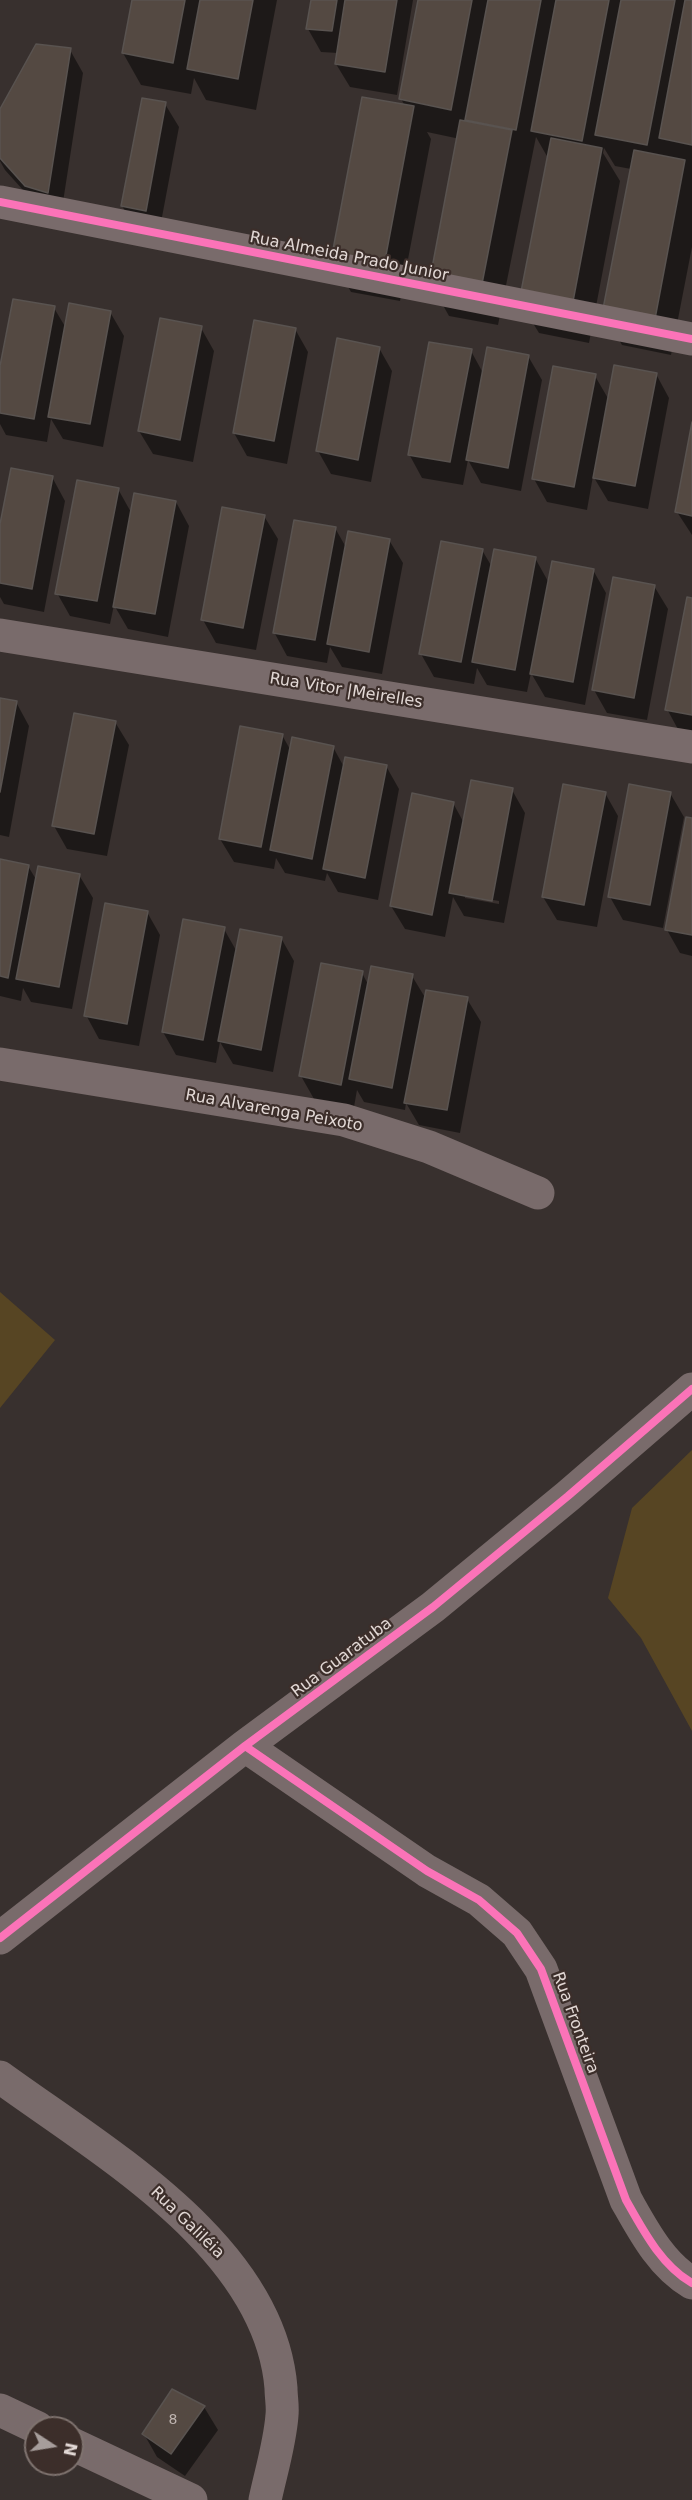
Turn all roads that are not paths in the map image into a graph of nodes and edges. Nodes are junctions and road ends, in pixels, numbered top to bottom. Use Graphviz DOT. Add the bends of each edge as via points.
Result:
graph roads {
  1 [pos="0,202"];
  2 [pos="692,339"];
  3 [pos="0,634"];
  4 [pos="692,747"];
  5 [pos="0,1064"];
  6 [pos="538,1193"];
  7 [pos="692,1389"];
  8 [pos="245,1746"];
  9 [pos="0,1938"];
  10 [pos="0,2077"];
  11 [pos="692,2283"];
  12 [pos="0,2410"];
  13 [pos="24,2421"];
  14 [pos="84,2450"];
  15 [pos="191,2500"];
  16 [pos="265,2500"];
  1 -- 2 [label="street, Rua Almeida Prado Junior"];
  3 -- 4 [label="street, Rua Vitor |Meirelles"];
  5 -- 6 [label="street, Rua Alvarenga Peixoto" via="344,1120 429,1147"];
  7 -- 8 [label="street, Rua Guaratuba" via="433,1607"];
  8 -- 9 [label="street, Rua Guaratuba"];
  8 -- 11 [label="street, Rua Fronteira" via="427,1871 479,1900 517,1933 541,1969 626,2200 663,2258"];
  10 -- 16 [label="street, Rua Galiléia" via="140,2179 213,2244 243,2282 268,2330 279,2368 283,2414"];
  12 -- 13 [label="street"];
  14 -- 15 [label="street"];
}
